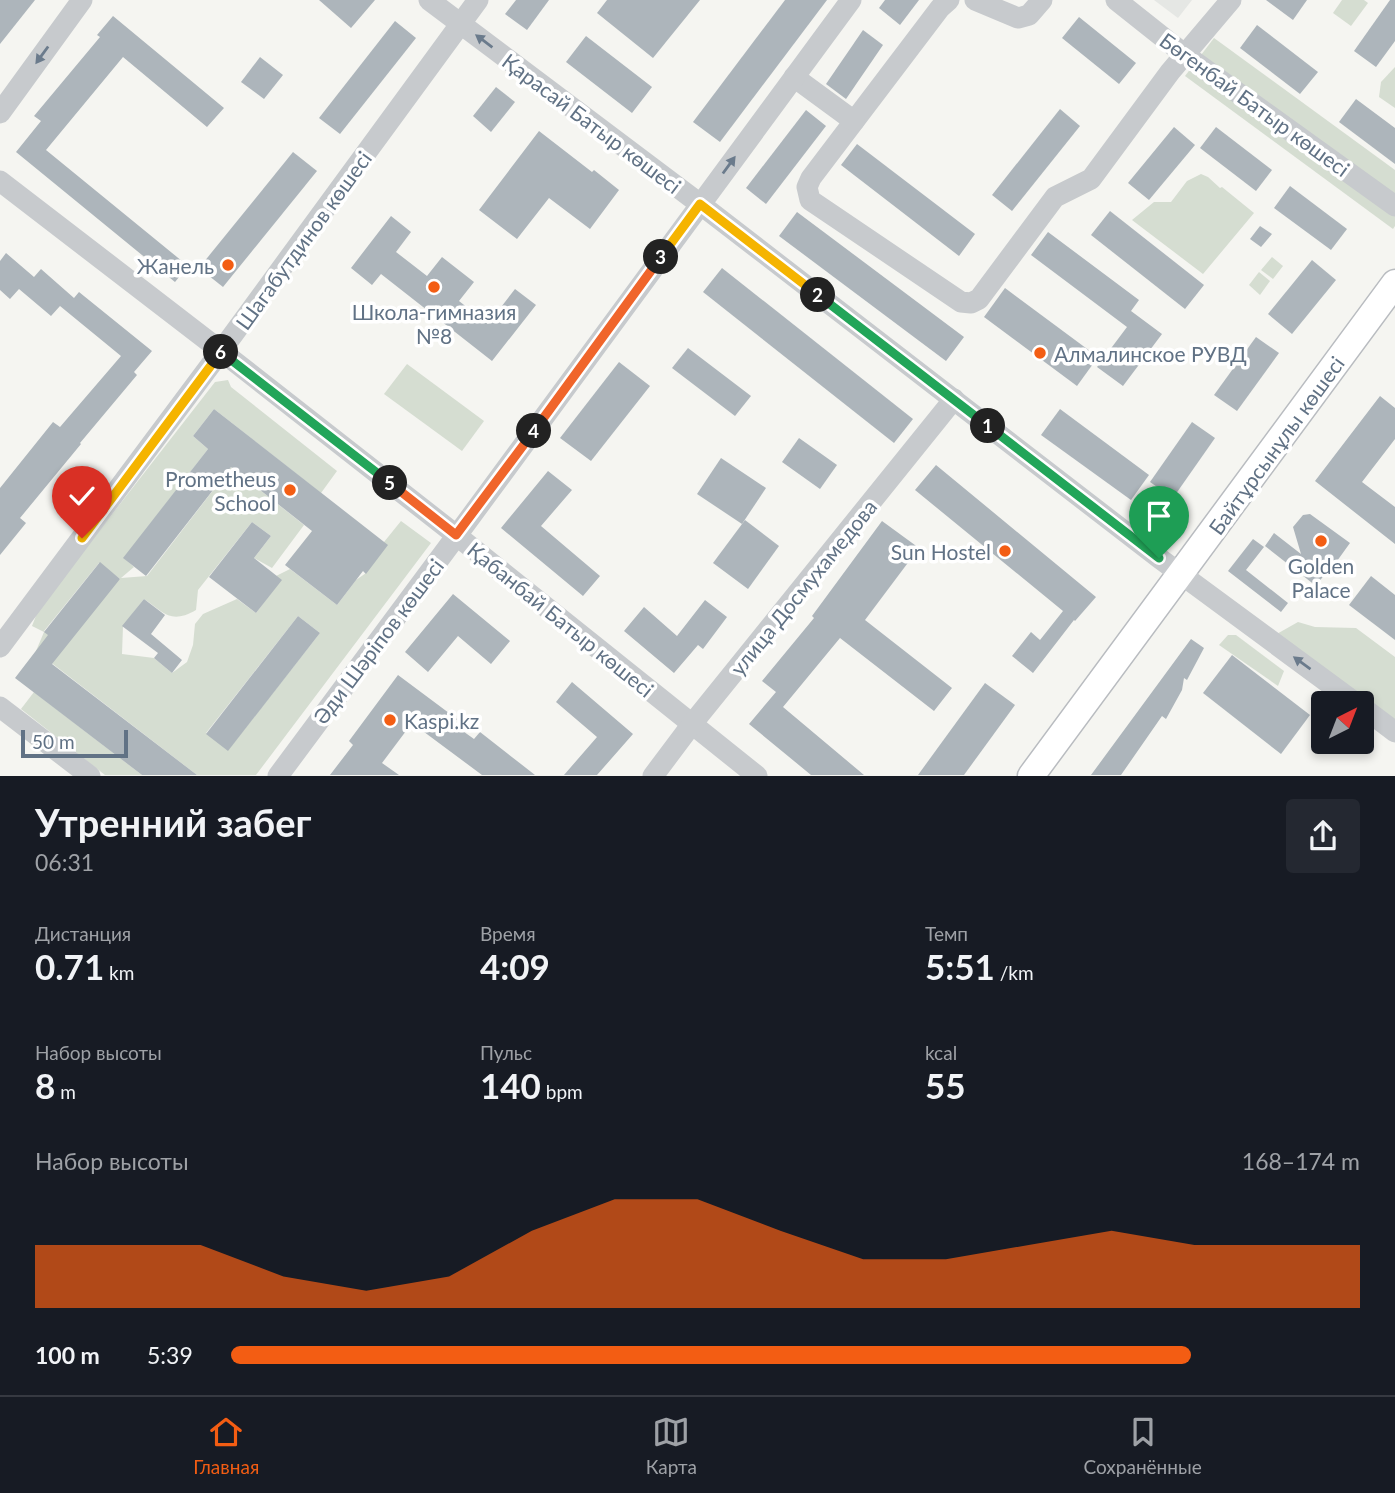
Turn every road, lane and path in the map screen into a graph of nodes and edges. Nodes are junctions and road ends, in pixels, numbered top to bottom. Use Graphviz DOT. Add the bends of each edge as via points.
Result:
graph roads {
  1 [pos="82,0"];
  2 [pos="429,0"];
  3 [pos="478,0"];
  4 [pos="851,0"];
  5 [pos="949,0"];
  6 [pos="975,0"];
  7 [pos="1042,0"];
  8 [pos="1116,0"];
  9 [pos="1231,0"];
  10 [pos="461,24"];
  11 [pos="1184,54"];
  12 [pos="794,77"];
  13 [pos="0,113"];
  14 [pos="854,121"];
  15 [pos="0,181"];
  16 [pos="700,204"];
  17 [pos="1395,206"];
  18 [pos="1395,283"];
  19 [pos="221,351"];
  20 [pos="954,399"];
  21 [pos="456,535"];
  22 [pos="1180,574"];
  23 [pos="0,648"];
  24 [pos="1340,691"];
  25 [pos="0,707"];
  26 [pos="1374,716"];
  27 [pos="692,724"];
  28 [pos="1395,732"];
  29 [pos="90,775"];
  30 [pos="278,775"];
  31 [pos="653,775"];
  32 [pos="757,775"];
  33 [pos="1031,775"];
  1 -- 13 [label="street, one-way"];
  2 -- 10 [label="street, Қарасай Батыр көшесі"];
  3 -- 10 [label="street, Шагабутдинов көшесі"];
  4 -- 12 [label="street, Әди Шәріпов көшесі"];
  5 -- 14 [label="street"];
  6 -- 7 [label="street" via="1018,18 1029,15"];
  8 -- 11 [label="street, Бөгенбай Батыр көшесі"];
  9 -- 11 [label="street"];
  16 -- 10 [label="street, Қарасай Батыр көшесі, one-way"];
  10 -- 19 [label="street, Шагабутдинов көшесі"];
  11 -- 14 [label="street" via="1091,179 1055,197 979,299 971,303 961,303 810,200 807,187 811,178"];
  11 -- 17 [label="street, Бөгенбай Батыр көшесі"];
  12 -- 14 [label="street"];
  16 -- 12 [label="street, Әди Шәріпов көшесі, one-way"];
  15 -- 19 [label="street, Қабанбай Батыр көшесі"];
  16 -- 20 [label="street, Қарасай Батыр көшесі"];
  16 -- 21 [label="street, Әди Шәріпов көшесі"];
  18 -- 22 [label="main road, Байтұрсынұлы көшесі"];
  19 -- 21 [label="street, Қабанбай Батыр көшесі"];
  19 -- 23 [label="street, Шагабутдинов көшесі"];
  20 -- 22 [label="street, Қарасай Батыр көшесі"];
  20 -- 27 [label="street, улица Досмухамедова"];
  21 -- 27 [label="street, Қабанбай Батыр көшесі"];
  21 -- 30 [label="street, Әди Шәріпов көшесі"];
  24 -- 22 [label="street, Қарасай Батыр көшесі, one-way"];
  22 -- 33 [label="main road, Байтұрсынұлы көшесі"];
  25 -- 29 [label="street"];
  26 -- 28 [label="street, Қарасай Батыр көшесі"];
  27 -- 31 [label="street, улица Досмухамедова"];
  27 -- 32 [label="street, Қабанбай Батыр көшесі"];
}
